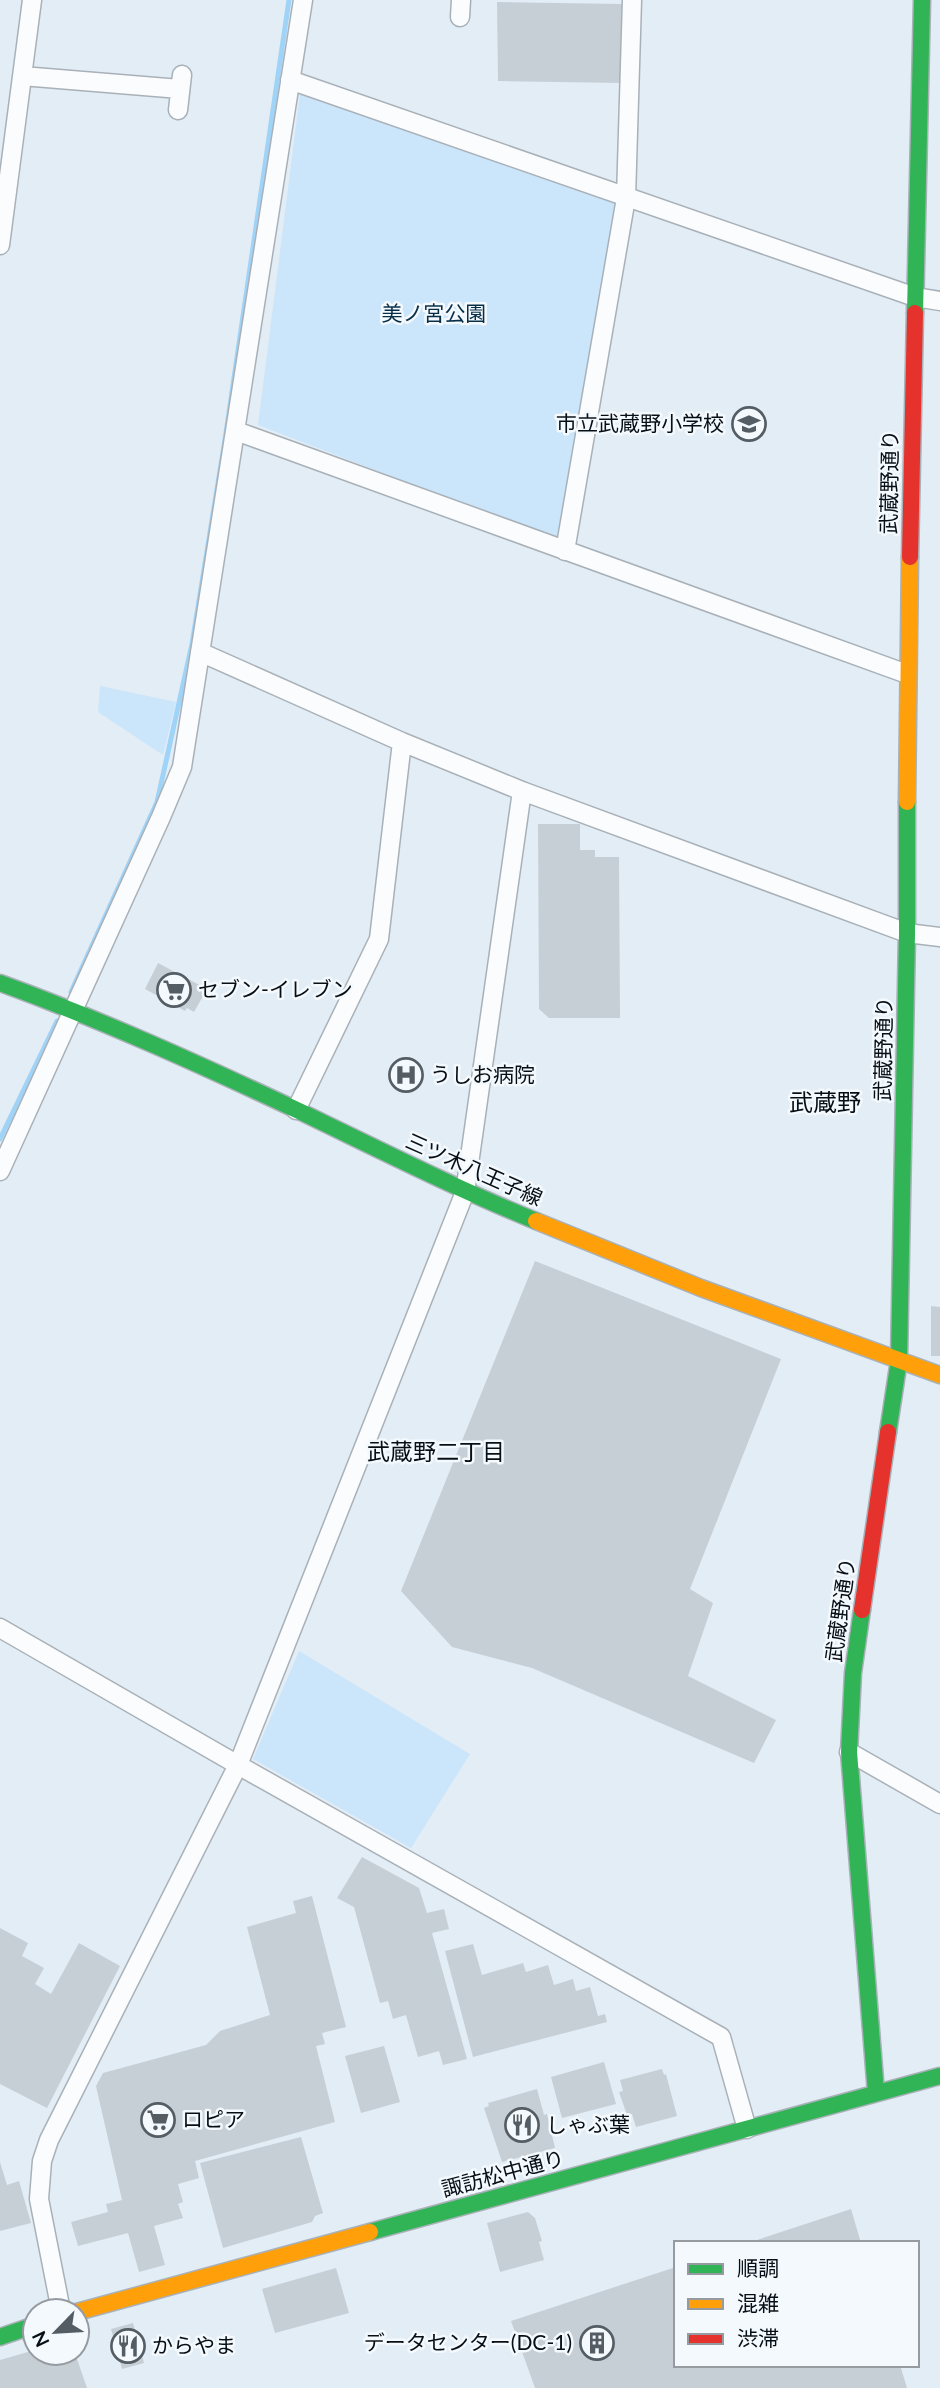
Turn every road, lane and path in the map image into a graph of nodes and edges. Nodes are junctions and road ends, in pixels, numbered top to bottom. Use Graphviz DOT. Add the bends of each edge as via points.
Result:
graph roads {
  1 [pos="32,0"];
  2 [pos="303,0"];
  3 [pos="632,0"];
  4 [pos="922,0"];
  5 [pos="22,76"];
  6 [pos="290,80"];
  7 [pos="178,110"];
  8 [pos="626,198"];
  9 [pos="0,245"];
  10 [pos="915,297"];
  11 [pos="940,301"];
  12 [pos="236,430"];
  13 [pos="565,551"];
  14 [pos="200,652"];
  15 [pos="907,674"];
  16 [pos="401,742"];
  17 [pos="522,791"];
  18 [pos="907,933"];
  19 [pos="940,937"];
  20 [pos="0,983"];
  21 [pos="74,1010"];
  22 [pos="296,1110"];
  23 [pos="0,1171"];
  24 [pos="465,1192"];
  25 [pos="899,1360"];
  26 [pos="940,1375"];
  27 [pos="0,1628"];
  28 [pos="849,1752"];
  29 [pos="238,1765"];
  30 [pos="940,1804"];
  31 [pos="940,2076"];
  32 [pos="876,2093"];
  33 [pos="747,2129"];
  34 [pos="58,2297"];
  35 [pos="91,2308"];
  36 [pos="21,2330"];
  37 [pos="0,2337"];
  1 -- 5 [label="street"];
  2 -- 6 [label="street"];
  3 -- 8 [label="street"];
  4 -- 10 [label="street, 武蔵野通り"];
  5 -- 7 [label="street" via="181,82"];
  5 -- 9 [label="street"];
  6 -- 8 [label="street"];
  6 -- 12 [label="street"];
  8 -- 10 [label="street"];
  8 -- 13 [label="street"];
  10 -- 11 [label="street"];
  10 -- 15 [label="street, 武蔵野通り"];
  12 -- 13 [label="street"];
  12 -- 14 [label="street"];
  13 -- 15 [label="street"];
  14 -- 16 [label="street"];
  14 -- 21 [label="street" via="181,767"];
  15 -- 18 [label="street, 武蔵野通り"];
  16 -- 17 [label="street"];
  16 -- 22 [label="street" via="379,939"];
  17 -- 18 [label="street"];
  17 -- 24 [label="street"];
  18 -- 19 [label="street"];
  18 -- 25 [label="street, 武蔵野通り"];
  20 -- 21 [label="street, 三ツ木八王子線"];
  21 -- 22 [label="street, 三ツ木八王子線"];
  21 -- 23 [label="street"];
  22 -- 24 [label="street, 三ツ木八王子線"];
  24 -- 25 [label="street, 三ツ木八王子線" via="701,1288"];
  24 -- 29 [label="street"];
  25 -- 26 [label="street, 三ツ木八王子線"];
  25 -- 28 [label="street, 武蔵野通り" via="853,1672"];
  27 -- 29 [label="street"];
  28 -- 30 [label="street"];
  28 -- 32 [label="street, 武蔵野通り"];
  29 -- 33 [label="street" via="721,2036"];
  29 -- 34 [label="street" via="48,2140 39,2199"];
  31 -- 32 [label="street, 諏訪松中通り"];
  32 -- 33 [label="street, 諏訪松中通り"];
  33 -- 35 [label="street, 諏訪松中通り"];
  36 -- 37 [label="street"];
}
